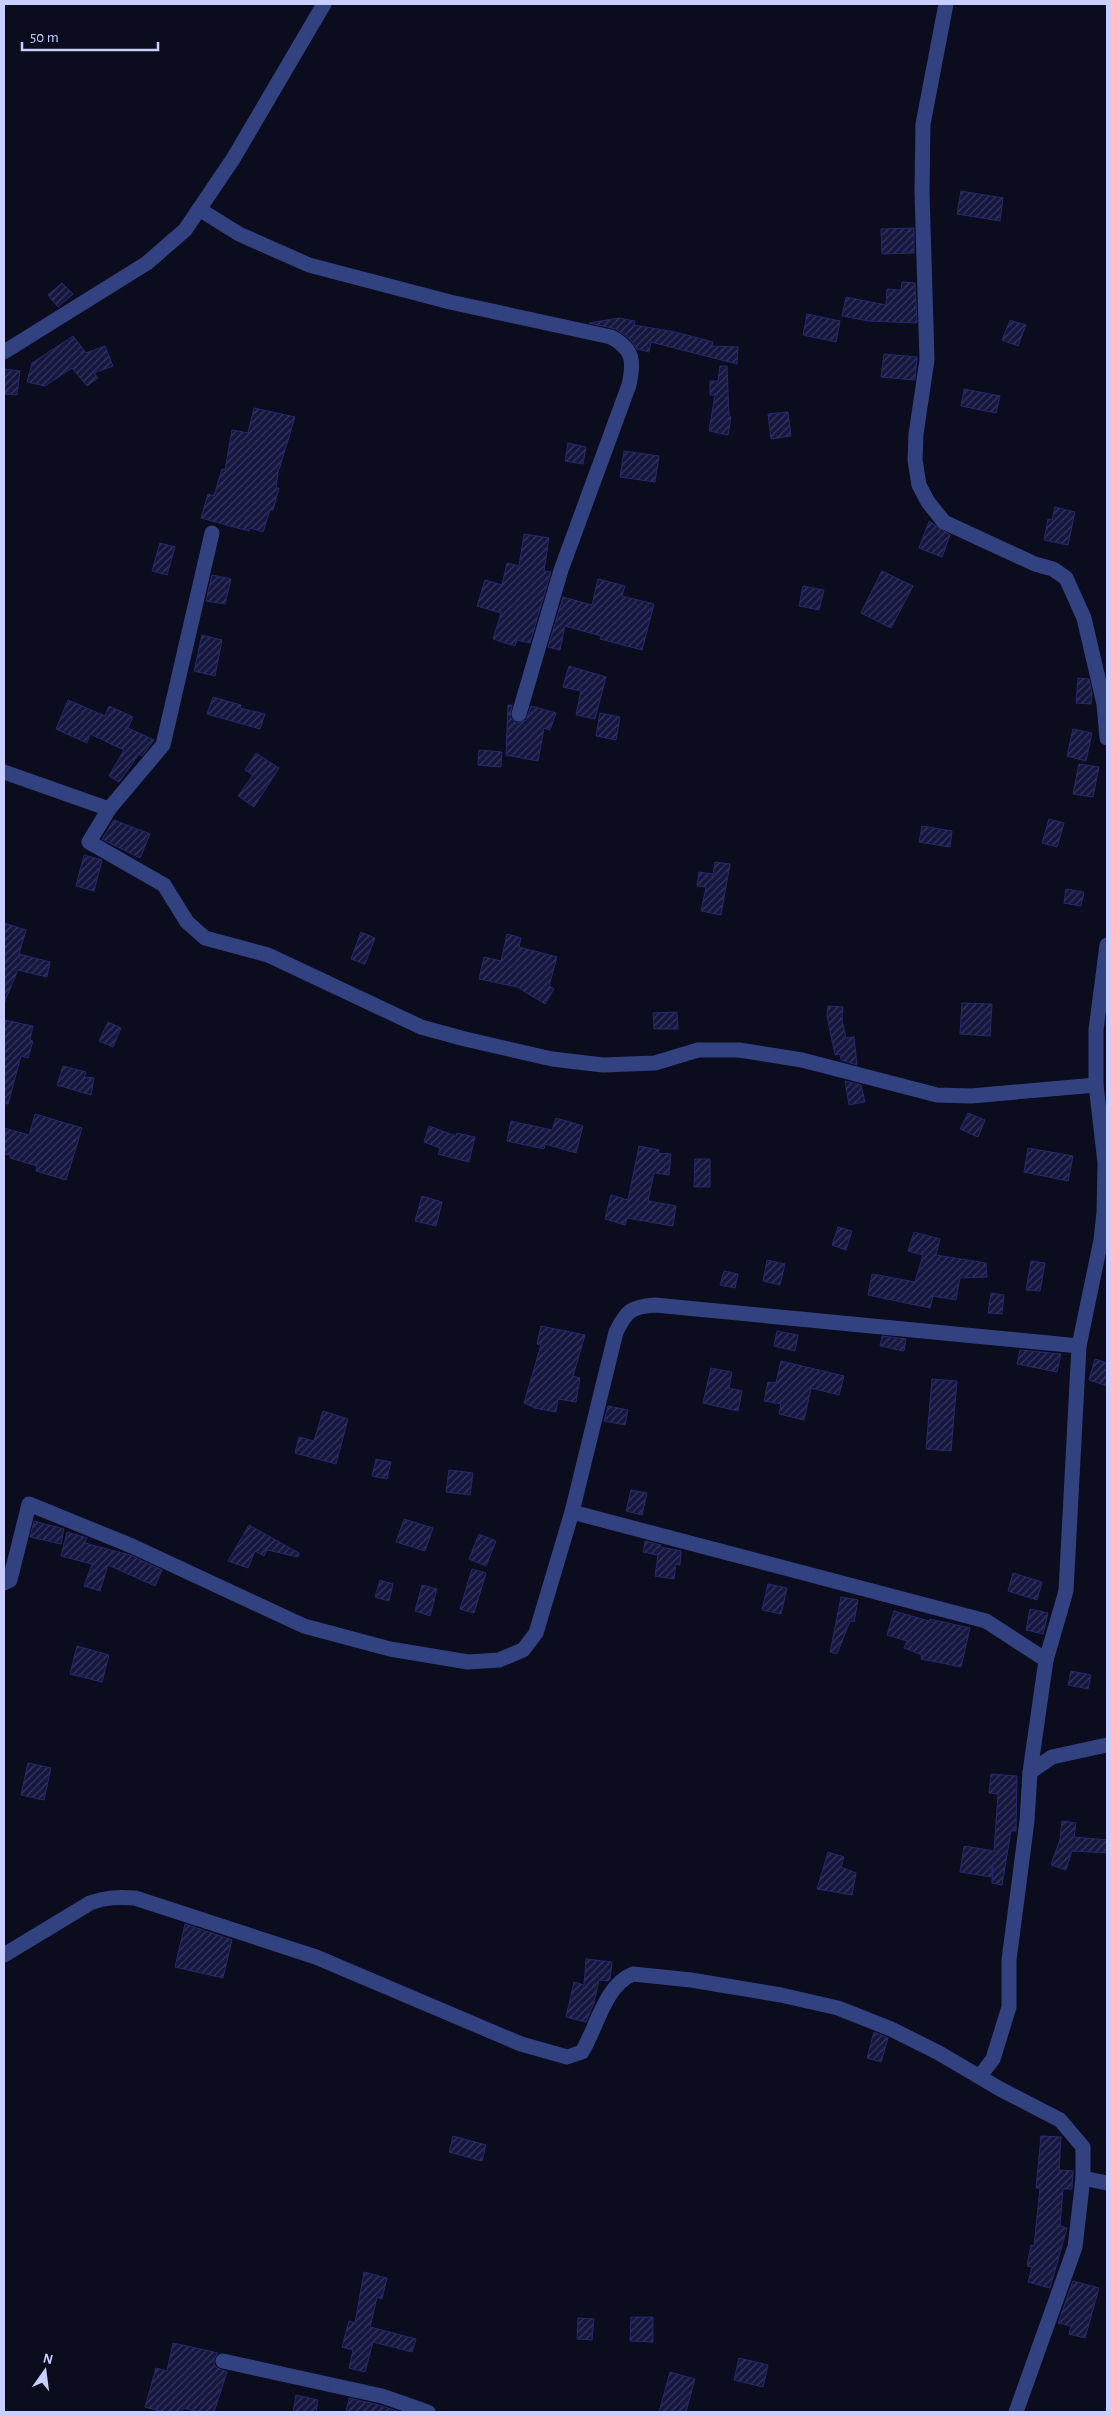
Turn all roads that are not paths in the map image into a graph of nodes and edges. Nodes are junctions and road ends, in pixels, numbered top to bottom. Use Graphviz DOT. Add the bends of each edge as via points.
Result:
graph roads {
  1 [pos="324,4"];
  2 [pos="946,4"];
  3 [pos="199,209"];
  4 [pos="4,352"];
  5 [pos="212,533"];
  6 [pos="519,714"];
  7 [pos="1107,738"];
  8 [pos="4,772"];
  9 [pos="109,809"];
  10 [pos="1107,945"];
  11 [pos="1096,1085"];
  12 [pos="1079,1346"];
  13 [pos="572,1512"];
  14 [pos="4,1583"];
  15 [pos="1046,1660"];
  16 [pos="1107,1745"];
  17 [pos="1030,1772"];
  18 [pos="4,1955"];
  19 [pos="980,2076"];
  20 [pos="1083,2178"];
  21 [pos="1107,2183"];
  22 [pos="222,2361"];
  23 [pos="428,2412"];
  24 [pos="1016,2412"];
  1 -- 3 [label="street" via="233,159"];
  2 -- 7 [label="street" via="923,124 927,360 916,434 915,460 919,485 944,522 1053,569 1066,578 1084,618 1104,704"];
  3 -- 4 [label="street" via="185,230 148,263"];
  3 -- 6 [label="street" via="239,234 309,264 450,302 611,337 622,342 630,352 629,385 561,570"];
  5 -- 9 [label="street" via="163,745"];
  8 -- 9 [label="street"];
  9 -- 11 [label="street" via="89,842 164,885 187,922 205,938 268,955 421,1026 465,1039 552,1059 603,1065 655,1063 698,1050 739,1050 802,1060 937,1095 971,1096"];
  10 -- 11 [label="street" via="1096,1030"];
  11 -- 12 [label="street" via="1105,1163 1104,1214"];
  12 -- 13 [label="street" via="655,1306 634,1307 623,1317 616,1332"];
  12 -- 15 [label="street" via="1066,1591"];
  13 -- 14 [label="street" via="536,1633 523,1650 499,1660 468,1662 390,1649 304,1626 132,1546 29,1504 10,1580"];
  13 -- 15 [label="street" via="986,1622"];
  15 -- 17 [label="street"];
  16 -- 17 [label="street" via="1052,1757"];
  17 -- 19 [label="street" via="1009,1960 1009,2007 993,2059"];
  18 -- 19 [label="street" via="90,1903 104,1898 135,1898 316,1957 512,2040 567,2057 582,2052 616,1986 626,1977 642,1973 838,2008 891,2029"];
  19 -- 20 [label="street" via="1060,2120 1083,2147"];
  20 -- 21 [label="street"];
  20 -- 24 [label="street" via="1075,2247"];
  22 -- 23 [label="street" via="382,2396"];
}
